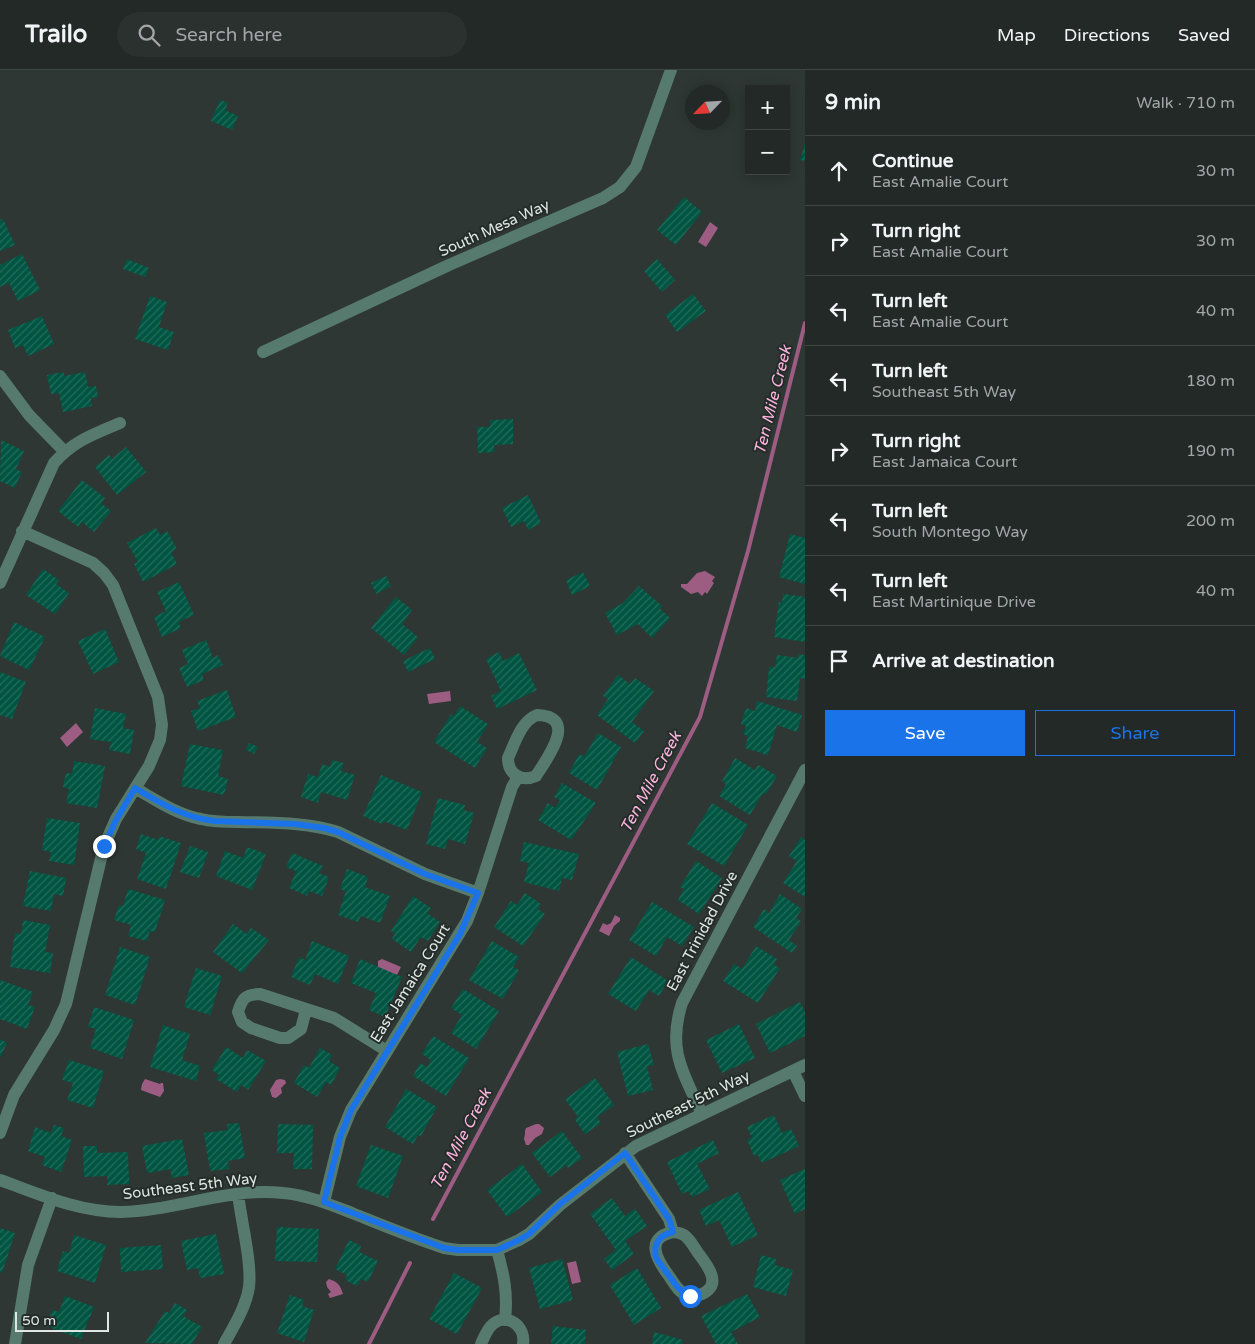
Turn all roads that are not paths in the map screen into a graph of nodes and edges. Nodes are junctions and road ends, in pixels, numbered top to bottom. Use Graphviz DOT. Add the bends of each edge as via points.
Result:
graph roads {
  1 [pos="671,70"];
  2 [pos="263,352"];
  3 [pos="0,376"];
  4 [pos="120,423"];
  5 [pos="64,451"];
  6 [pos="22,531"];
  7 [pos="0,582"];
  8 [pos="805,770"];
  9 [pos="518,777"];
  10 [pos="135,788"];
  11 [pos="478,893"];
  12 [pos="306,1010"];
  13 [pos="387,1050"];
  14 [pos="805,1064"];
  15 [pos="793,1070"];
  16 [pos="805,1096"];
  17 [pos="702,1114"];
  18 [pos="0,1133"];
  19 [pos="625,1153"];
  20 [pos="0,1180"];
  21 [pos="238,1194"];
  22 [pos="52,1198"];
  23 [pos="324,1202"];
  24 [pos="673,1232"];
  25 [pos="497,1250"];
  26 [pos="506,1320"];
  27 [pos="15,1344"];
  28 [pos="224,1344"];
  29 [pos="481,1344"];
  30 [pos="522,1344"];
  1 -- 2 [label="street, South Mesa Way" via="636,167 620,187 603,198 449,265"];
  3 -- 5 [label="street" via="29,415"];
  4 -- 5 [label="street"];
  5 -- 6 [label="street" via="47,476"];
  6 -- 7 [label="street"];
  6 -- 10 [label="street" via="93,563 113,585 158,696 161,711 161,732 155,753"];
  8 -- 17 [label="street, East Trinidad Drive" via="682,1003 675,1032 678,1060"];
  9 -- 9 [label="street" via="510,769 508,758 524,725 538,715 550,717 558,726 558,739 536,776"];
  9 -- 11 [label="street, East Jamaica Court"];
  10 -- 11 [label="street" via="172,810 200,819 310,825 338,832 425,874"];
  10 -- 18 [label="street" via="104,846 66,1004 14,1095"];
  11 -- 13 [label="street, East Jamaica Court" via="460,934"];
  12 -- 12 [label="street" via="260,994 250,994 242,1001 238,1012 242,1022 251,1028 288,1038 301,1029"];
  12 -- 13 [label="street" via="334,1018"];
  13 -- 23 [label="street, East Jamaica Court" via="345,1123"];
  14 -- 15 [label="street, Southeast 5th Way"];
  15 -- 16 [label="street"];
  15 -- 17 [label="street, Southeast 5th Way"];
  17 -- 19 [label="street, Southeast 5th Way"];
  19 -- 24 [label="street" via="669,1219"];
  19 -- 25 [label="street, Southeast 5th Way" via="560,1204 529,1234"];
  20 -- 22 [label="street, Southeast 5th Way"];
  21 -- 22 [label="street, Southeast 5th Way" via="122,1212 87,1209"];
  21 -- 23 [label="street, Southeast 5th Way" via="281,1193"];
  21 -- 28 [label="street" via="250,1273 249,1287 240,1315"];
  22 -- 27 [label="street" via="28,1265"];
  23 -- 25 [label="street, Southeast 5th Way" via="444,1248"];
  24 -- 24 [label="street" via="661,1236 657,1242 656,1258 681,1292 690,1296 700,1295 710,1287 711,1270 688,1239"];
  25 -- 26 [label="street" via="504,1272"];
  26 -- 29 [label="street" via="491,1326"];
  26 -- 30 [label="street" via="521,1329"];
}
